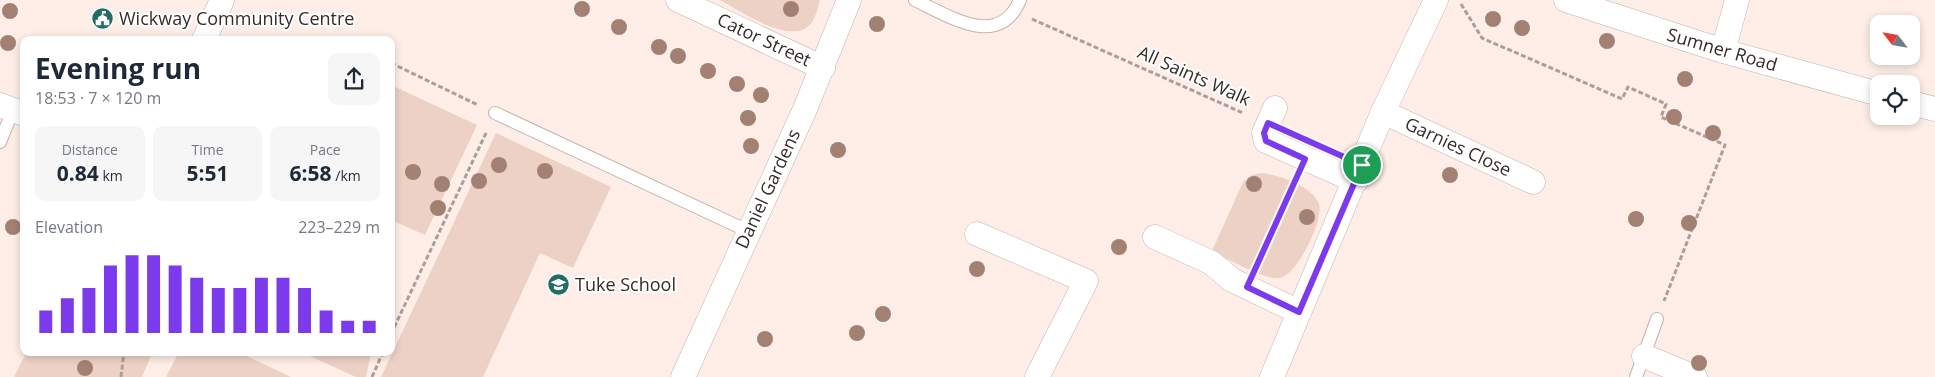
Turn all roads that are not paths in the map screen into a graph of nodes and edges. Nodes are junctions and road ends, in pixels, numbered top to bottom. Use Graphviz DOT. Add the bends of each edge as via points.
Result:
graph roads {
  1 [pos="222,0"];
  2 [pos="678,0"];
  3 [pos="849,0"];
  4 [pos="915,0"];
  5 [pos="1436,0"];
  6 [pos="1566,0"];
  7 [pos="1737,0"];
  8 [pos="1018,6"];
  9 [pos="206,36"];
  10 [pos="1723,51"];
  11 [pos="823,68"];
  12 [pos="1870,92"];
  13 [pos="1920,105"];
  14 [pos="12,109"];
  15 [pos="1935,109"];
  16 [pos="1383,112"];
  17 [pos="495,113"];
  18 [pos="1271,116"];
  19 [pos="0,142"];
  20 [pos="1356,181"];
  21 [pos="1533,182"];
  22 [pos="748,231"];
  23 [pos="977,234"];
  24 [pos="1155,237"];
  25 [pos="1299,312"];
  26 [pos="1658,319"];
  27 [pos="1640,367"];
  28 [pos="683,377"];
  29 [pos="1037,377"];
  30 [pos="1272,377"];
  31 [pos="1695,377"];
  1 -- 9 [label="street"];
  2 -- 11 [label="street, Cator Street"];
  3 -- 11 [label="street, Daniel Gardens"];
  4 -- 8 [label="lane" via="972,26 997,26"];
  5 -- 16 [label="street, Garnies Close"];
  6 -- 10 [label="street, Sumner Road"];
  7 -- 10 [label="street"];
  10 -- 12 [label="street, Sumner Road"];
  11 -- 22 [label="street, Daniel Gardens"];
  13 -- 15 [label="street"];
  14 -- 19 [label="lane"];
  16 -- 20 [label="street, Garnies Close"];
  16 -- 21 [label="street, Garnies Close"];
  17 -- 22 [label="lane"];
  18 -- 20 [label="street" via="1264,133 1266,141"];
  20 -- 25 [label="street, Garnies Close"];
  22 -- 28 [label="street, Daniel Gardens"];
  23 -- 29 [label="street" via="1086,281"];
  24 -- 25 [label="street" via="1212,264 1232,280"];
  25 -- 30 [label="street, Garnies Close"];
  26 -- 27 [label="lane"];
  27 -- 31 [label="street"];
}
